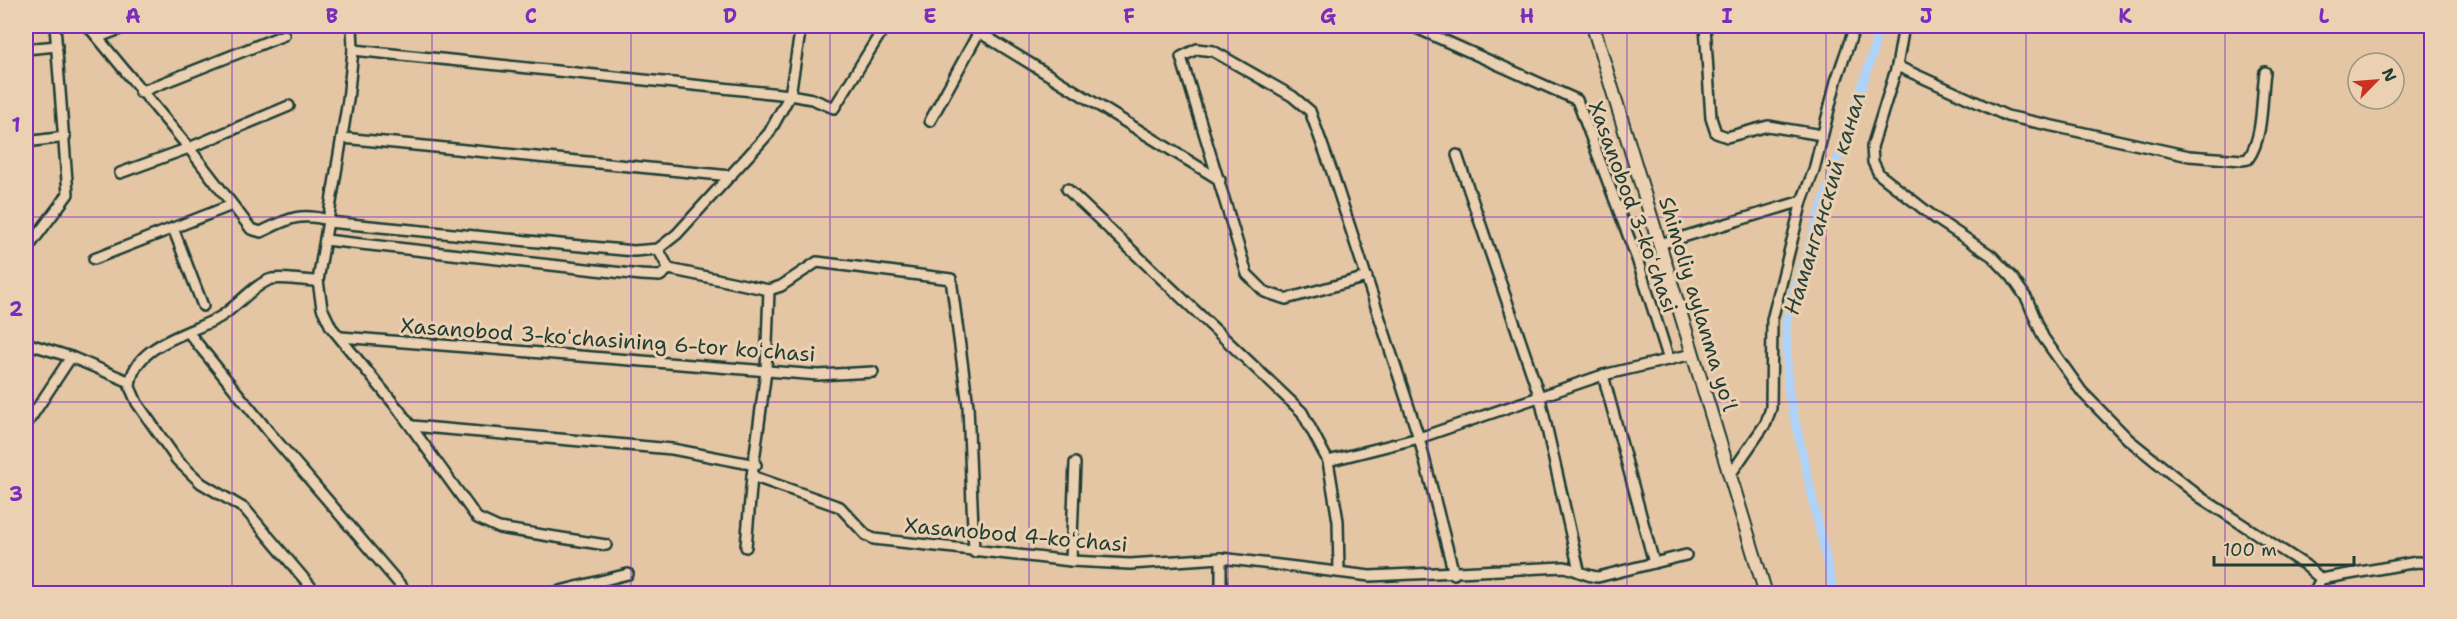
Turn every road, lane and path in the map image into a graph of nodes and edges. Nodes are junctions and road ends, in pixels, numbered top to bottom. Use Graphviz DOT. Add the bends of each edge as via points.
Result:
graph roads {
  1 [pos="55,26"];
  2 [pos="88,26"];
  3 [pos="128,26"];
  4 [pos="352,26"];
  5 [pos="801,26"];
  6 [pos="885,26"];
  7 [pos="969,26"];
  8 [pos="1412,26"];
  9 [pos="1593,26"];
  10 [pos="1705,26"];
  11 [pos="1855,26"];
  12 [pos="1904,26"];
  13 [pos="979,32"];
  14 [pos="284,34"];
  15 [pos="99,37"];
  16 [pos="57,46"];
  17 [pos="26,49"];
  18 [pos="353,50"];
  19 [pos="1897,66"];
  20 [pos="2265,72"];
  21 [pos="140,92"];
  22 [pos="790,94"];
  23 [pos="289,106"];
  24 [pos="930,121"];
  25 [pos="1822,135"];
  26 [pos="65,137"];
  27 [pos="343,138"];
  28 [pos="26,142"];
  29 [pos="189,148"];
  30 [pos="1457,155"];
  31 [pos="120,173"];
  32 [pos="730,176"];
  33 [pos="1220,180"];
  34 [pos="1067,189"];
  35 [pos="1802,201"];
  36 [pos="232,205"];
  37 [pos="328,221"];
  38 [pos="174,228"];
  39 [pos="325,240"];
  40 [pos="1660,244"];
  41 [pos="30,245"];
  42 [pos="658,249"];
  43 [pos="94,258"];
  44 [pos="669,269"];
  45 [pos="1367,277"];
  46 [pos="318,281"];
  47 [pos="769,290"];
  48 [pos="203,306"];
  49 [pos="188,332"];
  50 [pos="341,337"];
  51 [pos="26,343"];
  52 [pos="1693,354"];
  53 [pos="70,357"];
  54 [pos="1669,360"];
  55 [pos="766,371"];
  56 [pos="873,372"];
  57 [pos="1603,375"];
  58 [pos="130,382"];
  59 [pos="1540,398"];
  60 [pos="26,425"];
  61 [pos="411,426"];
  62 [pos="1419,438"];
  63 [pos="1328,461"];
  64 [pos="1075,464"];
  65 [pos="756,465"];
  66 [pos="1730,475"];
  67 [pos="752,476"];
  68 [pos="606,545"];
  69 [pos="746,547"];
  70 [pos="974,552"];
  71 [pos="1686,555"];
  72 [pos="1221,558"];
  73 [pos="1071,561"];
  74 [pos="1654,563"];
  75 [pos="2432,564"];
  76 [pos="1579,570"];
  77 [pos="1339,572"];
  78 [pos="1454,573"];
  79 [pos="628,574"];
  80 [pos="2321,579"];
  81 [pos="316,593"];
  82 [pos="554,593"];
  83 [pos="408,594"];
  84 [pos="1221,594"];
  85 [pos="1766,594"];
  86 [pos="2313,594"];
  1 -- 16 [label="street"];
  2 -- 15 [label="street"];
  3 -- 15 [label="street"];
  4 -- 18 [label="street"];
  5 -- 22 [label="street"];
  6 -- 22 [label="street" via="837,108"];
  7 -- 13 [label="street"];
  8 -- 54 [label="street, Xasanobod 3-koʻchasi" via="1577,100 1637,259"];
  9 -- 40 [label="main road, Shimoliy aylanma yoʻl"];
  10 -- 25 [label="street" via="1711,118 1716,133 1727,137 1768,126"];
  11 -- 25 [label="street"];
  12 -- 19 [label="street"];
  13 -- 24 [label="street"];
  13 -- 33 [label="street"];
  14 -- 21 [label="street"];
  15 -- 21 [label="street"];
  16 -- 17 [label="street"];
  16 -- 26 [label="street"];
  18 -- 22 [label="street"];
  18 -- 27 [label="street"];
  19 -- 20 [label="street" via="2007,117 2189,156 2242,160 2252,153 2257,136"];
  19 -- 80 [label="street" via="1872,147 1879,174 1992,256 2012,277 2027,299 2043,337 2082,392 2128,439 2200,497"];
  21 -- 29 [label="street"];
  22 -- 32 [label="street" via="769,133"];
  23 -- 29 [label="street"];
  25 -- 35 [label="street"];
  26 -- 28 [label="street"];
  26 -- 41 [label="street" via="68,194"];
  27 -- 32 [label="street"];
  27 -- 37 [label="street"];
  29 -- 31 [label="street"];
  29 -- 36 [label="street"];
  30 -- 59 [label="street"];
  32 -- 42 [label="street"];
  33 -- 45 [label="street" via="1247,274 1265,292 1286,299"];
  33 -- 45 [label="street" via="1181,60 1197,49 1213,51 1292,96 1310,111"];
  34 -- 63 [label="street" via="1302,412"];
  35 -- 40 [label="street"];
  35 -- 66 [label="street" via="1772,320 1771,408 1766,423"];
  36 -- 37 [label="street" via="258,232 302,215"];
  36 -- 38 [label="street"];
  37 -- 39 [label="street"];
  37 -- 42 [label="street" via="634,250"];
  38 -- 43 [label="street"];
  38 -- 48 [label="street"];
  39 -- 44 [label="street" via="641,275 660,276"];
  39 -- 46 [label="street"];
  40 -- 52 [label="main road, Shimoliy aylanma yoʻl"];
  42 -- 44 [label="street"];
  44 -- 47 [label="street"];
  45 -- 62 [label="street"];
  46 -- 49 [label="street" via="270,279 221,316"];
  46 -- 50 [label="street" via="326,317"];
  47 -- 55 [label="street"];
  47 -- 70 [label="street" via="782,286 817,262 951,279 968,406"];
  49 -- 58 [label="street" via="150,353"];
  49 -- 83 [label="street"];
  50 -- 55 [label="street, Xasanobod 3-koʻchasining 6-tor koʻchasi"];
  50 -- 61 [label="street"];
  51 -- 53 [label="street"];
  52 -- 54 [label="street"];
  52 -- 66 [label="main road, Shimoliy aylanma yoʻl"];
  53 -- 58 [label="street"];
  53 -- 60 [label="street"];
  54 -- 57 [label="street"];
  55 -- 56 [label="street, Xasanobod 3-koʻchasining 6-tor koʻchasi" via="818,375"];
  55 -- 65 [label="street"];
  57 -- 59 [label="street"];
  57 -- 74 [label="street"];
  58 -- 81 [label="street" via="137,403 177,460 201,483 245,509"];
  59 -- 62 [label="street"];
  59 -- 76 [label="street"];
  61 -- 65 [label="street" via="672,449"];
  61 -- 68 [label="street" via="458,494 486,524"];
  62 -- 63 [label="street"];
  62 -- 78 [label="street"];
  63 -- 77 [label="street" via="1338,522"];
  64 -- 73 [label="street"];
  65 -- 67 [label="street"];
  66 -- 85 [label="main road, Shimoliy aylanma yoʻl"];
  67 -- 69 [label="street"];
  67 -- 70 [label="street, Xasanobod 4-koʻchasi" via="840,507 874,539"];
  70 -- 73 [label="street, Xasanobod 4-koʻchasi"];
  71 -- 74 [label="street, Xasanobod 4-koʻchasi"];
  72 -- 73 [label="street, Xasanobod 4-koʻchasi" via="1130,564"];
  72 -- 77 [label="street, Xasanobod 4-koʻchasi"];
  72 -- 84 [label="street"];
  74 -- 76 [label="street, Xasanobod 4-koʻchasi" via="1598,577"];
  75 -- 80 [label="street" via="2416,562"];
  76 -- 78 [label="street, Xasanobod 4-koʻchasi" via="1539,567"];
  77 -- 78 [label="street, Xasanobod 4-koʻchasi" via="1370,576"];
  79 -- 82 [label="street"];
  80 -- 86 [label="street"];
}
